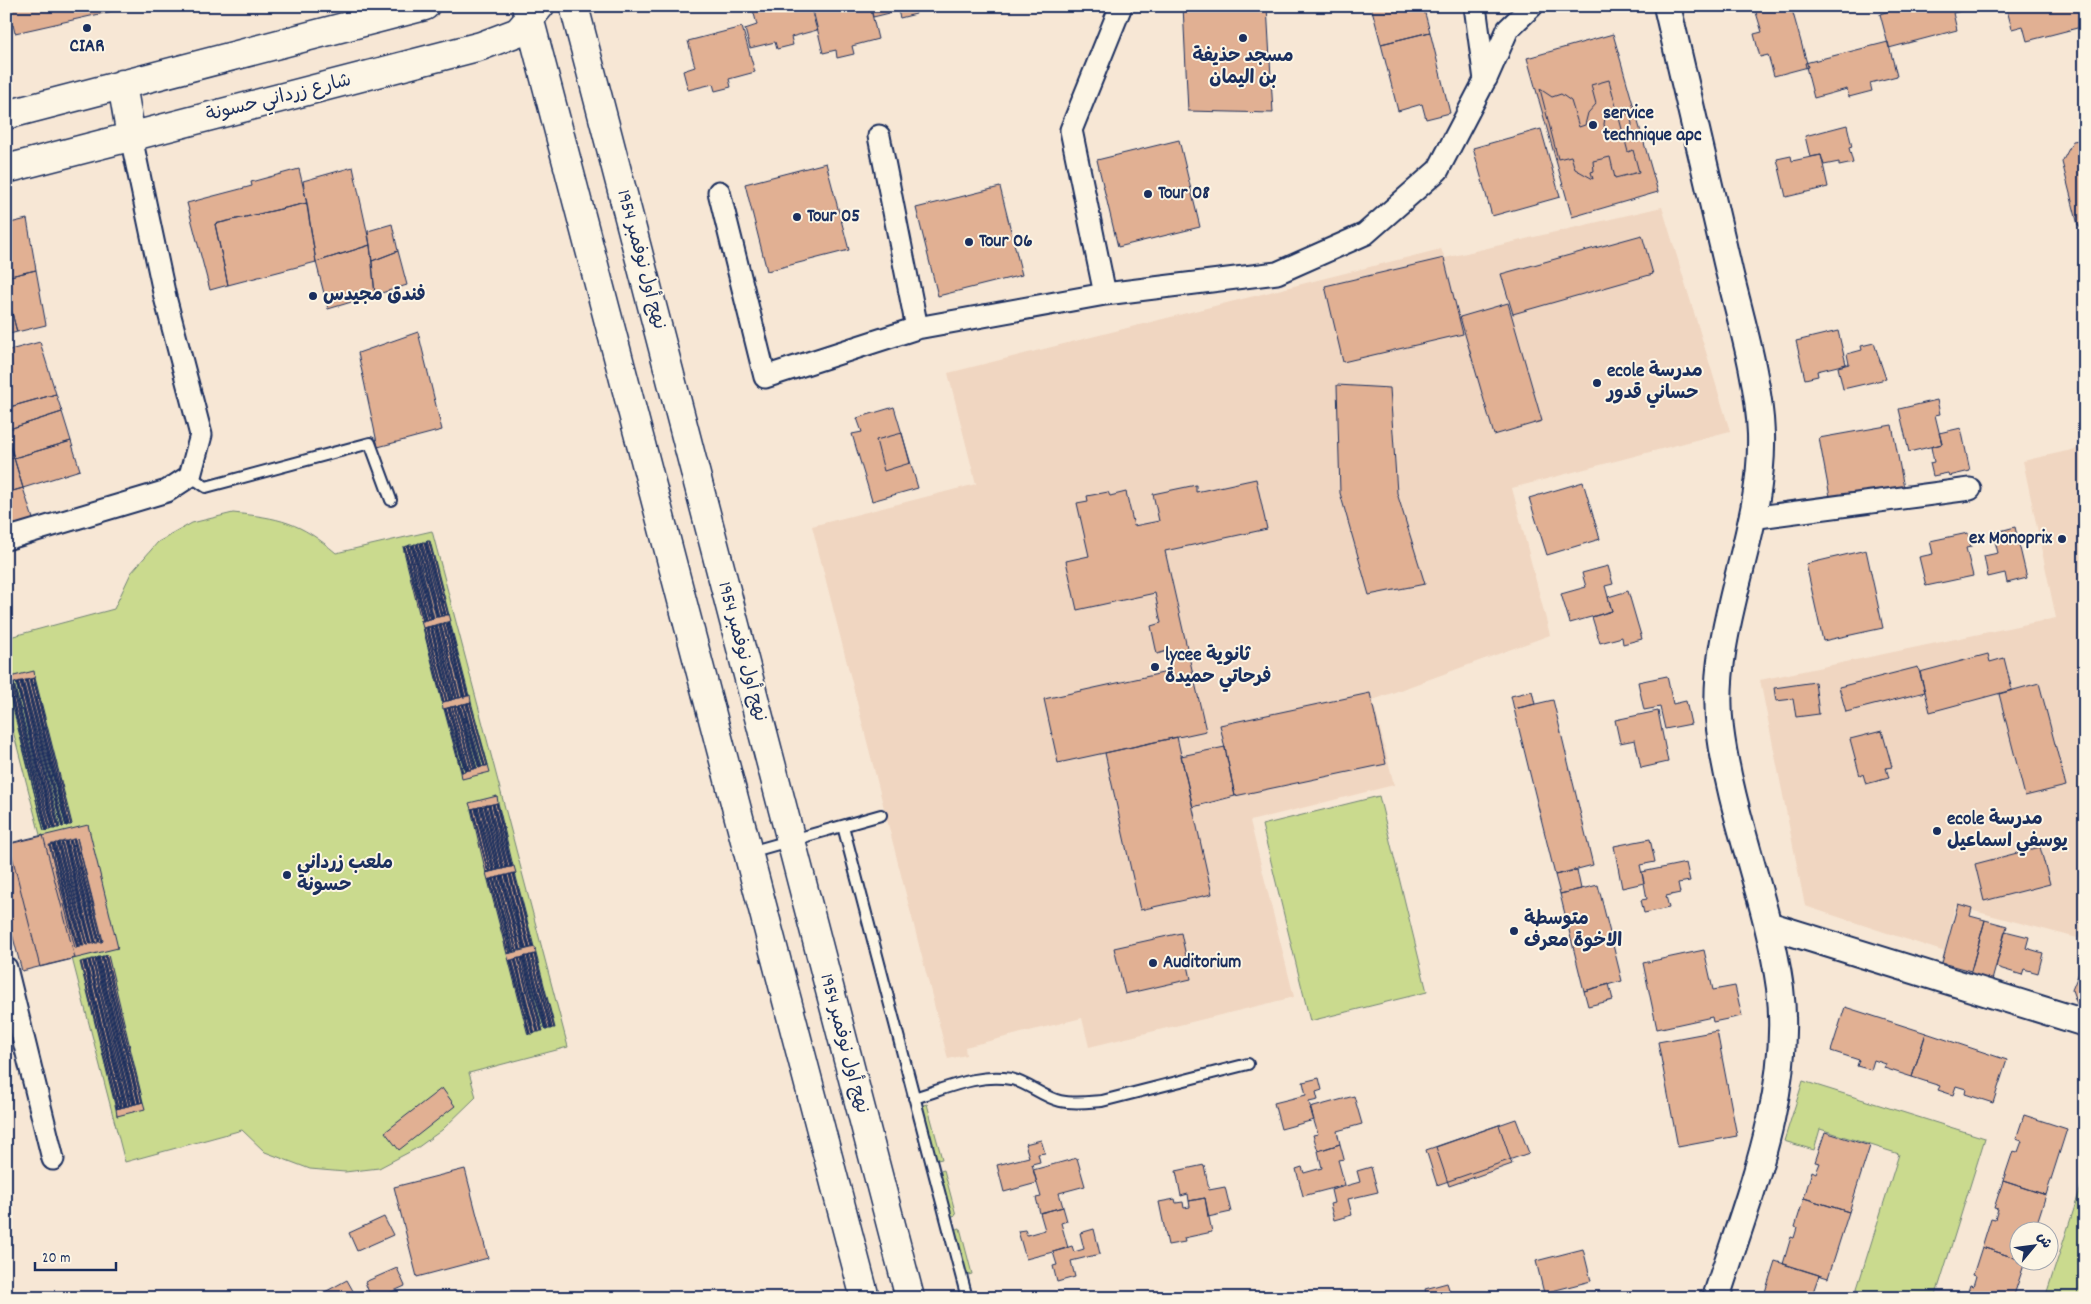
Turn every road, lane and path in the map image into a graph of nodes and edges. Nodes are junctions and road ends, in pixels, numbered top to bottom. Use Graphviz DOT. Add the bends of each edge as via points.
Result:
graph roads {
  1 [pos="424,6"];
  2 [pos="574,6"];
  3 [pos="1121,6"];
  4 [pos="1475,6"];
  5 [pos="1532,6"];
  6 [pos="1667,6"];
  7 [pos="532,11"];
  8 [pos="1485,80"];
  9 [pos="122,84"];
  10 [pos="6,114"];
  11 [pos="879,136"];
  12 [pos="131,137"];
  13 [pos="6,169"];
  14 [pos="719,192"];
  15 [pos="1105,294"];
  16 [pos="916,328"];
  17 [pos="190,476"];
  18 [pos="1970,489"];
  19 [pos="391,500"];
  20 [pos="1751,518"];
  21 [pos="6,539"];
  22 [pos="882,816"];
  23 [pos="843,826"];
  24 [pos="790,840"];
  25 [pos="747,852"];
  26 [pos="1768,925"];
  27 [pos="6,968"];
  28 [pos="2085,1023"];
  29 [pos="1248,1064"];
  30 [pos="914,1098"];
  31 [pos="53,1158"];
  32 [pos="865,1298"];
  33 [pos="910,1298"];
  34 [pos="967,1298"];
  35 [pos="1716,1298"];
  1 -- 9 [label="main road"];
  2 -- 24 [label="main road, نهج أول نوفمبر 1954"];
  3 -- 15 [label="street" via="1071,130"];
  4 -- 8 [label="street"];
  5 -- 8 [label="street" via="1508,29"];
  6 -- 20 [label="street" via="1751,366 1761,434"];
  7 -- 12 [label="main road, شارع زرداني حسونة" via="518,32 481,46"];
  7 -- 25 [label="main road"];
  8 -- 15 [label="street" via="1438,170 1365,234 1277,273"];
  9 -- 10 [label="main road"];
  9 -- 12 [label="main road"];
  11 -- 16 [label="street"];
  12 -- 13 [label="main road, شارع زرداني حسونة"];
  12 -- 17 [label="street" via="165,297 201,435"];
  14 -- 16 [label="street" via="765,378"];
  15 -- 16 [label="street"];
  17 -- 19 [label="lane" via="206,487 370,443"];
  17 -- 21 [label="street" via="167,491"];
  18 -- 20 [label="street"];
  20 -- 26 [label="street" via="1724,643 1720,728 1731,784"];
  22 -- 23 [label="lane"];
  23 -- 24 [label="lane"];
  23 -- 30 [label="lane"];
  24 -- 25 [label="lane"];
  24 -- 33 [label="main road, نهج أول نوفمبر 1954"];
  25 -- 32 [label="main road"];
  26 -- 28 [label="street"];
  26 -- 35 [label="street" via="1780,990 1780,1069 1772,1118"];
  27 -- 31 [label="street"];
  29 -- 30 [label="lane" via="1102,1101 1080,1103 1059,1100 1013,1080 998,1078 979,1078"];
  30 -- 34 [label="lane"];
}
